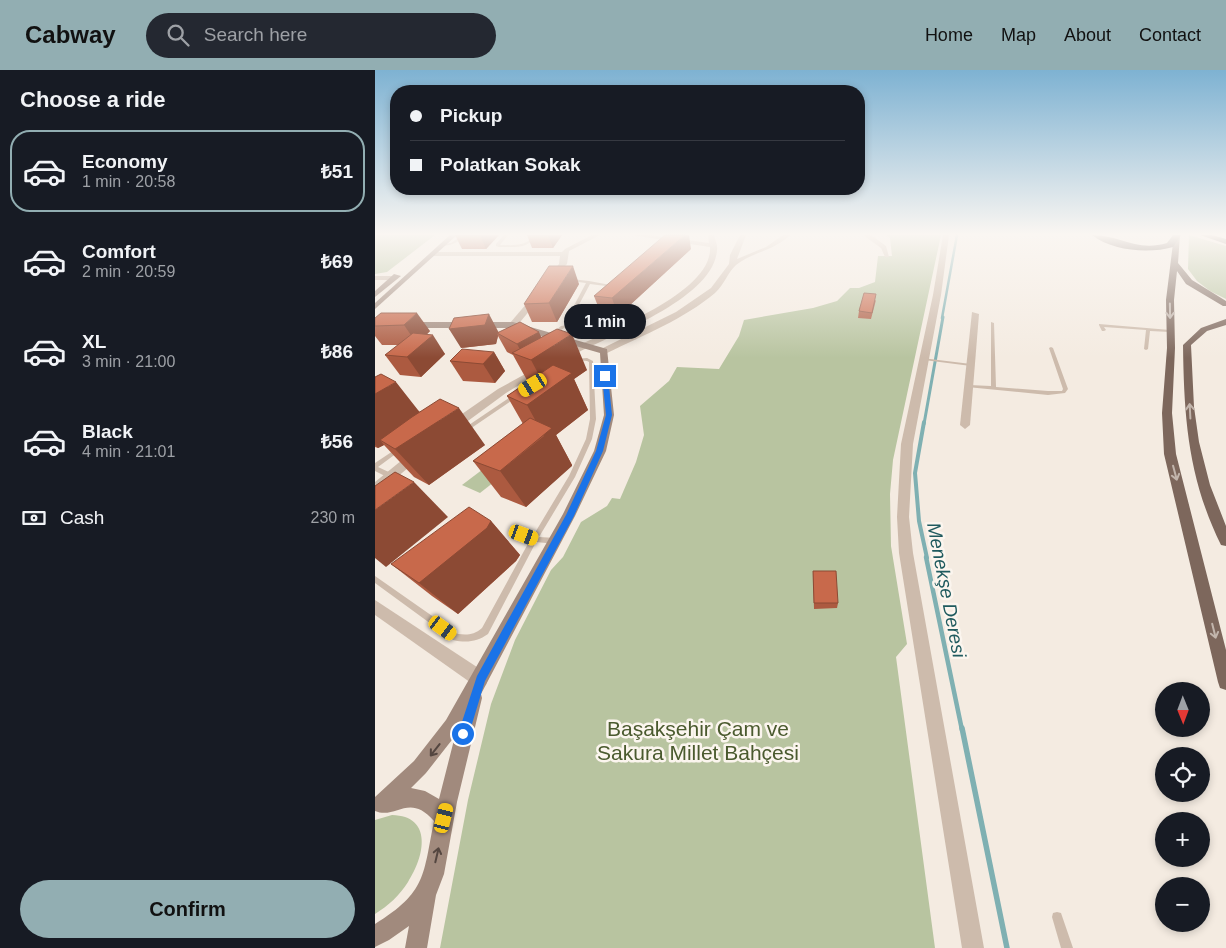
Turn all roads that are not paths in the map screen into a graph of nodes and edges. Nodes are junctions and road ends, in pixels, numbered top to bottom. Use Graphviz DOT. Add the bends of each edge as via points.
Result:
graph roads {
  1 [pos="397,276"];
  2 [pos="409,276"];
  3 [pos="555,276"];
  4 [pos="702,276"];
  5 [pos="724,276"];
  6 [pos="940,276"];
  7 [pos="1173,276"];
  8 [pos="1184,276"];
  9 [pos="375,278"];
  10 [pos="395,278"];
  11 [pos="564,279"];
  12 [pos="589,282"];
  13 [pos="547,284"];
  14 [pos="616,286"];
  15 [pos="541,291"];
  16 [pos="375,295"];
  17 [pos="612,300"];
  18 [pos="1226,304"];
  19 [pos="375,307"];
  20 [pos="975,314"];
  21 [pos="571,315"];
  22 [pos="1226,322"];
  23 [pos="992,323"];
  24 [pos="375,325"];
  25 [pos="513,325"];
  26 [pos="1148,329"];
  27 [pos="1104,330"];
  28 [pos="1170,331"];
  29 [pos="549,336"];
  30 [pos="582,346"];
  31 [pos="1051,348"];
  32 [pos="1146,349"];
  33 [pos="604,351"];
  34 [pos="924,358"];
  35 [pos="566,360"];
  36 [pos="548,365"];
  37 [pos="971,365"];
  38 [pos="969,386"];
  39 [pos="994,388"];
  40 [pos="525,390"];
  41 [pos="965,424"];
  42 [pos="443,433"];
  43 [pos="460,434"];
  44 [pos="403,446"];
  45 [pos="423,450"];
  46 [pos="375,466"];
  47 [pos="391,476"];
  48 [pos="375,489"];
  49 [pos="514,531"];
  50 [pos="534,538"];
  51 [pos="556,541"];
  52 [pos="1226,541"];
  53 [pos="375,579"];
  54 [pos="375,607"];
  55 [pos="480,679"];
  56 [pos="1226,682"];
  57 [pos="378,806"];
  58 [pos="444,818"];
  59 [pos="427,892"];
  60 [pos="1057,917"];
  61 [pos="375,936"];
  62 [pos="416,948"];
  63 [pos="973,948"];
  64 [pos="1067,948"];
  1 -- 10 [label="street"];
  2 -- 19 [label="street"];
  3 -- 13 [label="street"];
  4 -- 30 [label="street" via="688,292"];
  5 -- 33 [label="street" via="714,290 679,314"];
  6 -- 34 [label="street"];
  7 -- 28 [label="main road, one-way"];
  8 -- 18 [label="main road"];
  9 -- 10 [label="street"];
  10 -- 16 [label="street"];
  11 -- 12 [label="lane"];
  12 -- 14 [label="lane"];
  12 -- 21 [label="lane"];
  15 -- 25 [label="street"];
  17 -- 29 [label="lane" via="585,324 563,327"];
  20 -- 37 [label="street"];
  52 -- 22 [label="main road, one-way" via="1202,477 1191,427 1187,345 1197,333"];
  23 -- 39 [label="lane"];
  24 -- 25 [label="street"];
  25 -- 29 [label="street"];
  26 -- 27 [label="lane" via="1101,325"];
  26 -- 28 [label="lane"];
  26 -- 32 [label="lane"];
  28 -- 56 [label="main road, one-way" via="1167,413 1170,454"];
  29 -- 30 [label="street"];
  30 -- 33 [label="street"];
  30 -- 35 [label="street"];
  31 -- 39 [label="lane" via="1066,390 1048,393"];
  33 -- 51 [label="street" via="609,415 599,451"];
  34 -- 37 [label="lane"];
  34 -- 63 [label="street" via="907,444 903,517 906,553"];
  35 -- 50 [label="lane" via="591,361 593,418 589,439 572,477"];
  36 -- 42 [label="street" via="502,391"];
  37 -- 38 [label="street"];
  38 -- 39 [label="lane"];
  38 -- 41 [label="street"];
  40 -- 43 [label="lane"];
  44 -- 46 [label="lane"];
  45 -- 47 [label="street"];
  46 -- 47 [label="lane"];
  47 -- 48 [label="street"];
  49 -- 50 [label="lane"];
  50 -- 51 [label="lane"];
  50 -- 53 [label="lane" via="485,631 479,636 456,637"];
  51 -- 55 [label="street"];
  54 -- 55 [label="street"];
  55 -- 57 [label="street, one-way" via="436,749"];
  55 -- 58 [label="street" via="463,734"];
  57 -- 58 [label="street" via="400,798 415,798 427,801"];
  59 -- 58 [label="street, one-way"];
  59 -- 61 [label="street" via="405,916"];
  59 -- 62 [label="street"];
  60 -- 64 [label="lane"];
}
